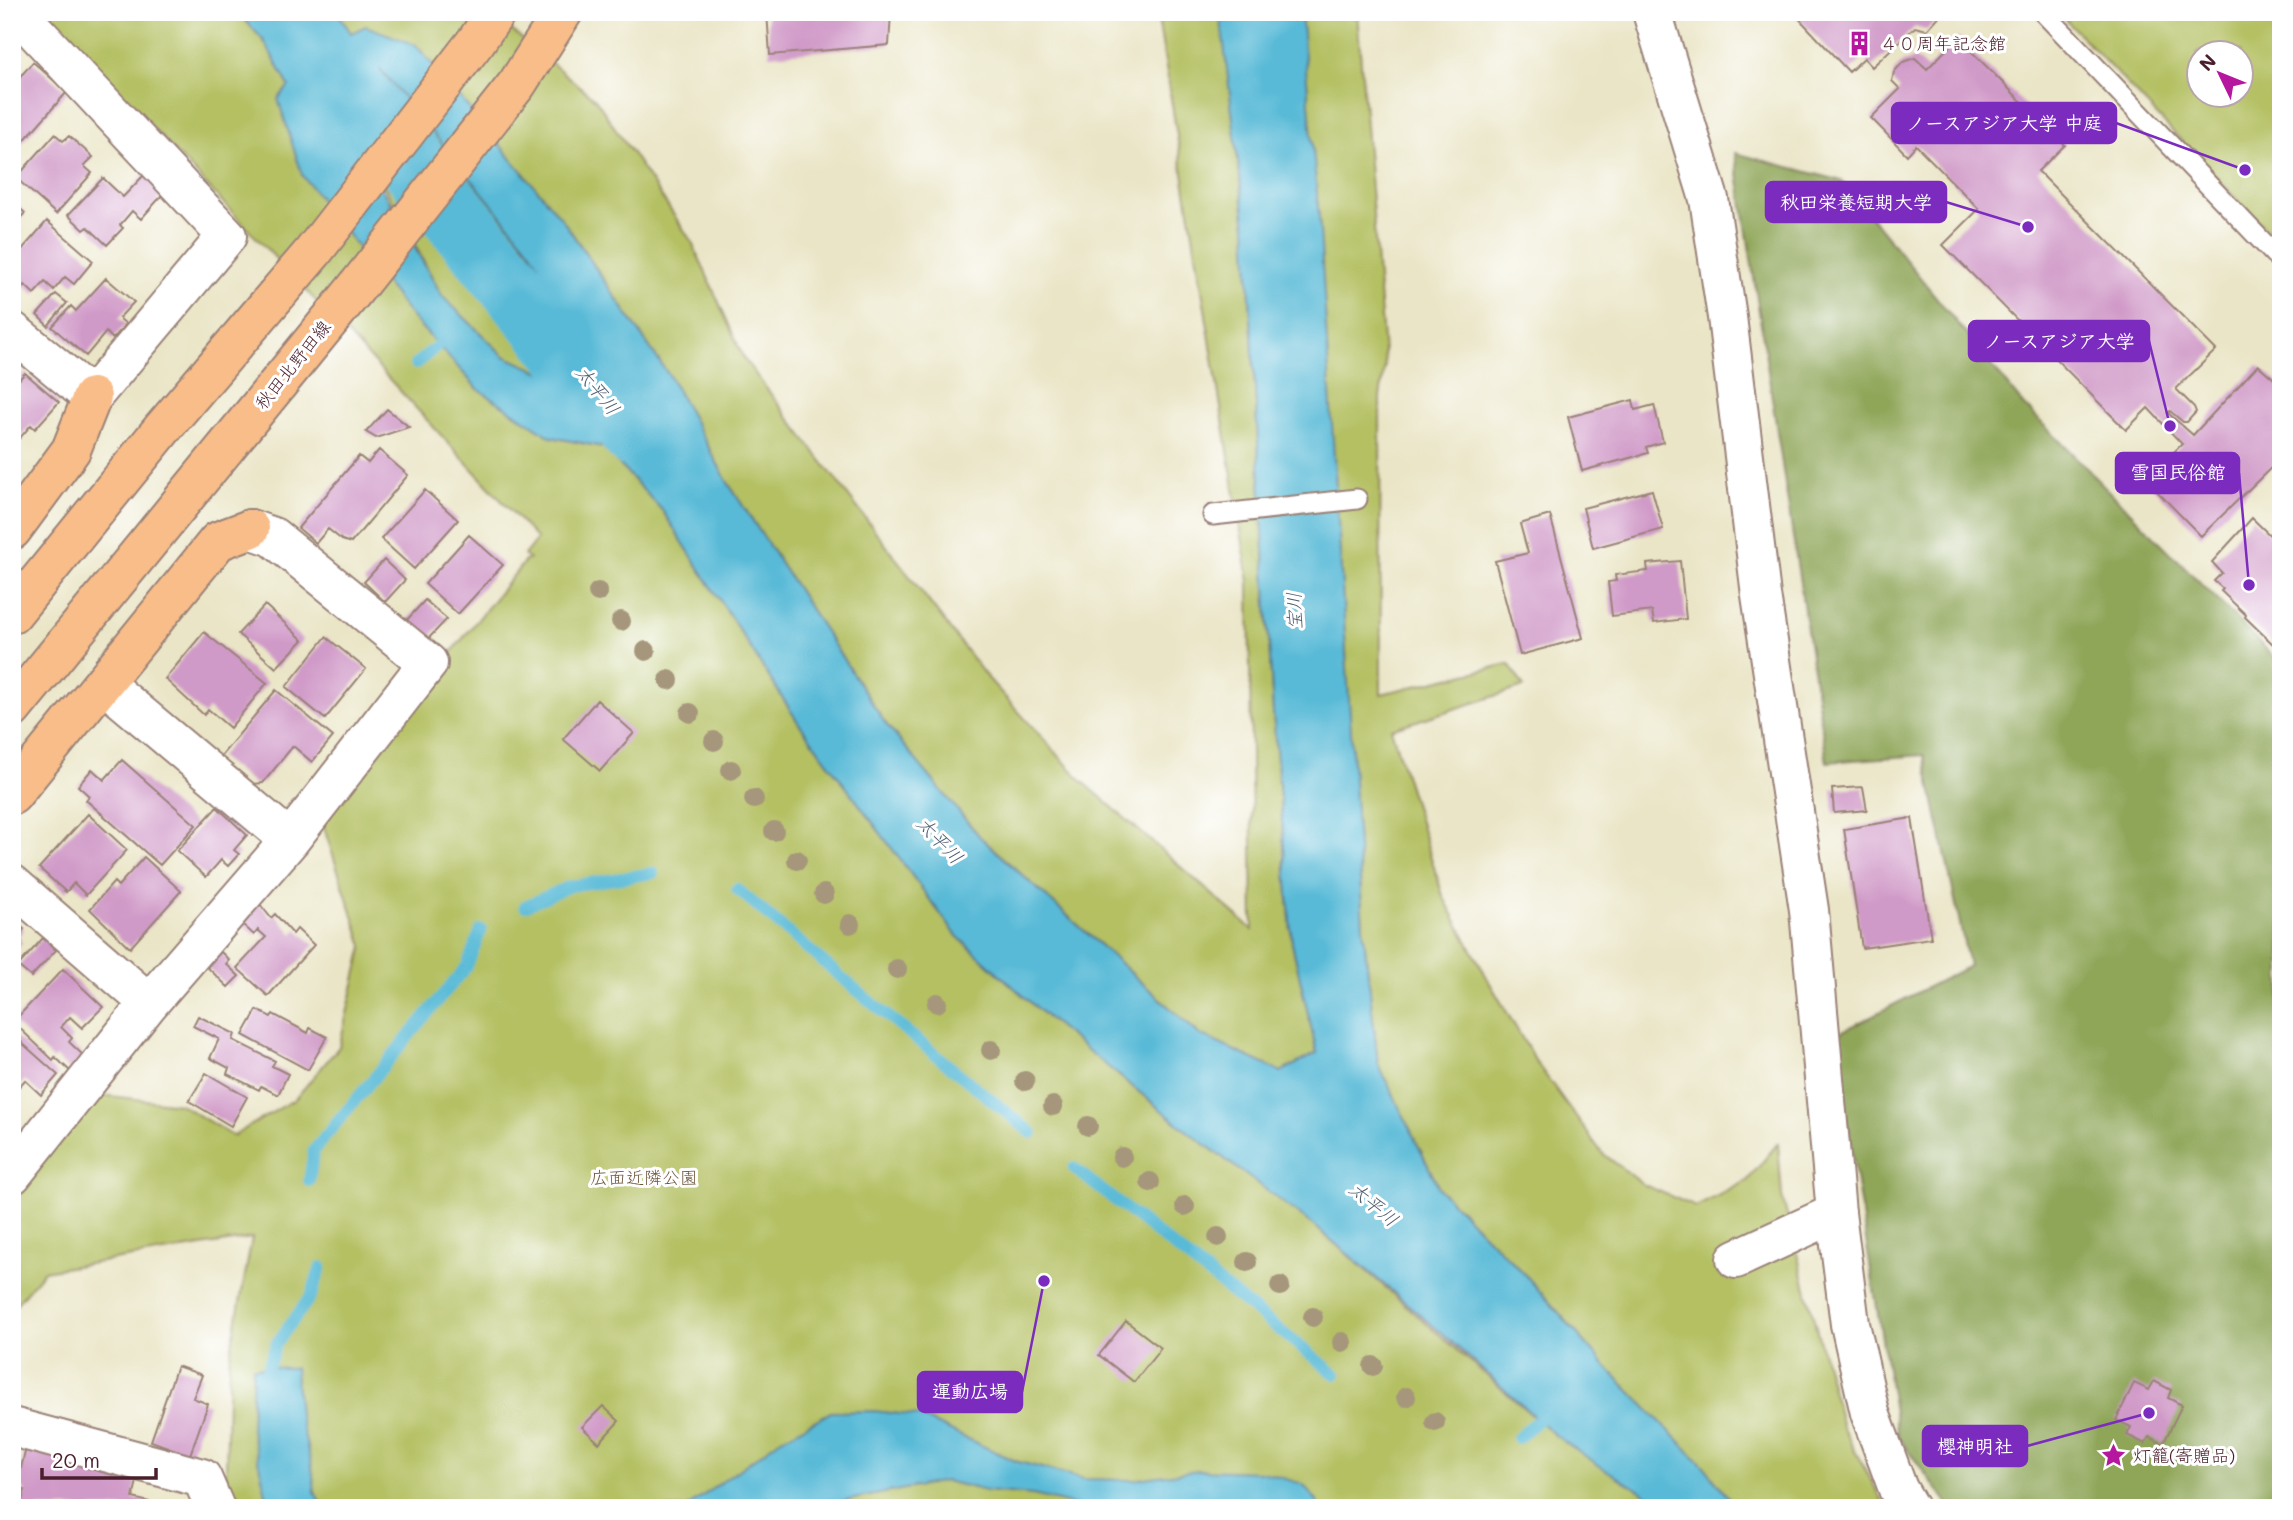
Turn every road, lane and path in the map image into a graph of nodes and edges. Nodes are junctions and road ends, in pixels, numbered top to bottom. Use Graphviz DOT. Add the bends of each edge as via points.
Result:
graph roads {
  1 [pos="17,12"];
  2 [pos="563,12"];
  3 [pos="1652,12"];
  4 [pos="2043,12"];
  5 [pos="486,26"];
  6 [pos="2281,261"];
  7 [pos="12,331"];
  8 [pos="92,397"];
  9 [pos="1357,499"];
  10 [pos="1213,515"];
  11 [pos="250,529"];
  12 [pos="12,530"];
  13 [pos="12,614"];
  14 [pos="103,684"];
  15 [pos="12,709"];
  16 [pos="12,795"];
  17 [pos="290,840"];
  18 [pos="12,884"];
  19 [pos="149,1003"];
  20 [pos="13,1171"];
  21 [pos="1836,1213"];
  22 [pos="1735,1259"];
  23 [pos="12,1427"];
  24 [pos="215,1508"];
  25 [pos="1909,1508"];
  1 -- 8 [label="street" via="227,236"];
  2 -- 15 [label="main road, 秋田北野田線" via="517,85"];
  3 -- 21 [label="street" via="1709,199 1761,595 1809,910"];
  4 -- 6 [label="lane"];
  5 -- 13 [label="main road" via="313,252"];
  7 -- 8 [label="street"];
  8 -- 12 [label="main road" via="71,450"];
  9 -- 10 [label="lane"];
  11 -- 14 [label="main road" via="218,541"];
  11 -- 17 [label="street" via="273,537 428,663"];
  14 -- 16 [label="main road"];
  14 -- 17 [label="street"];
  17 -- 19 [label="street"];
  18 -- 19 [label="street"];
  19 -- 20 [label="street"];
  21 -- 22 [label="street"];
  21 -- 25 [label="street" via="1850,1324 1870,1413"];
  23 -- 24 [label="street" via="202,1478"];
}
